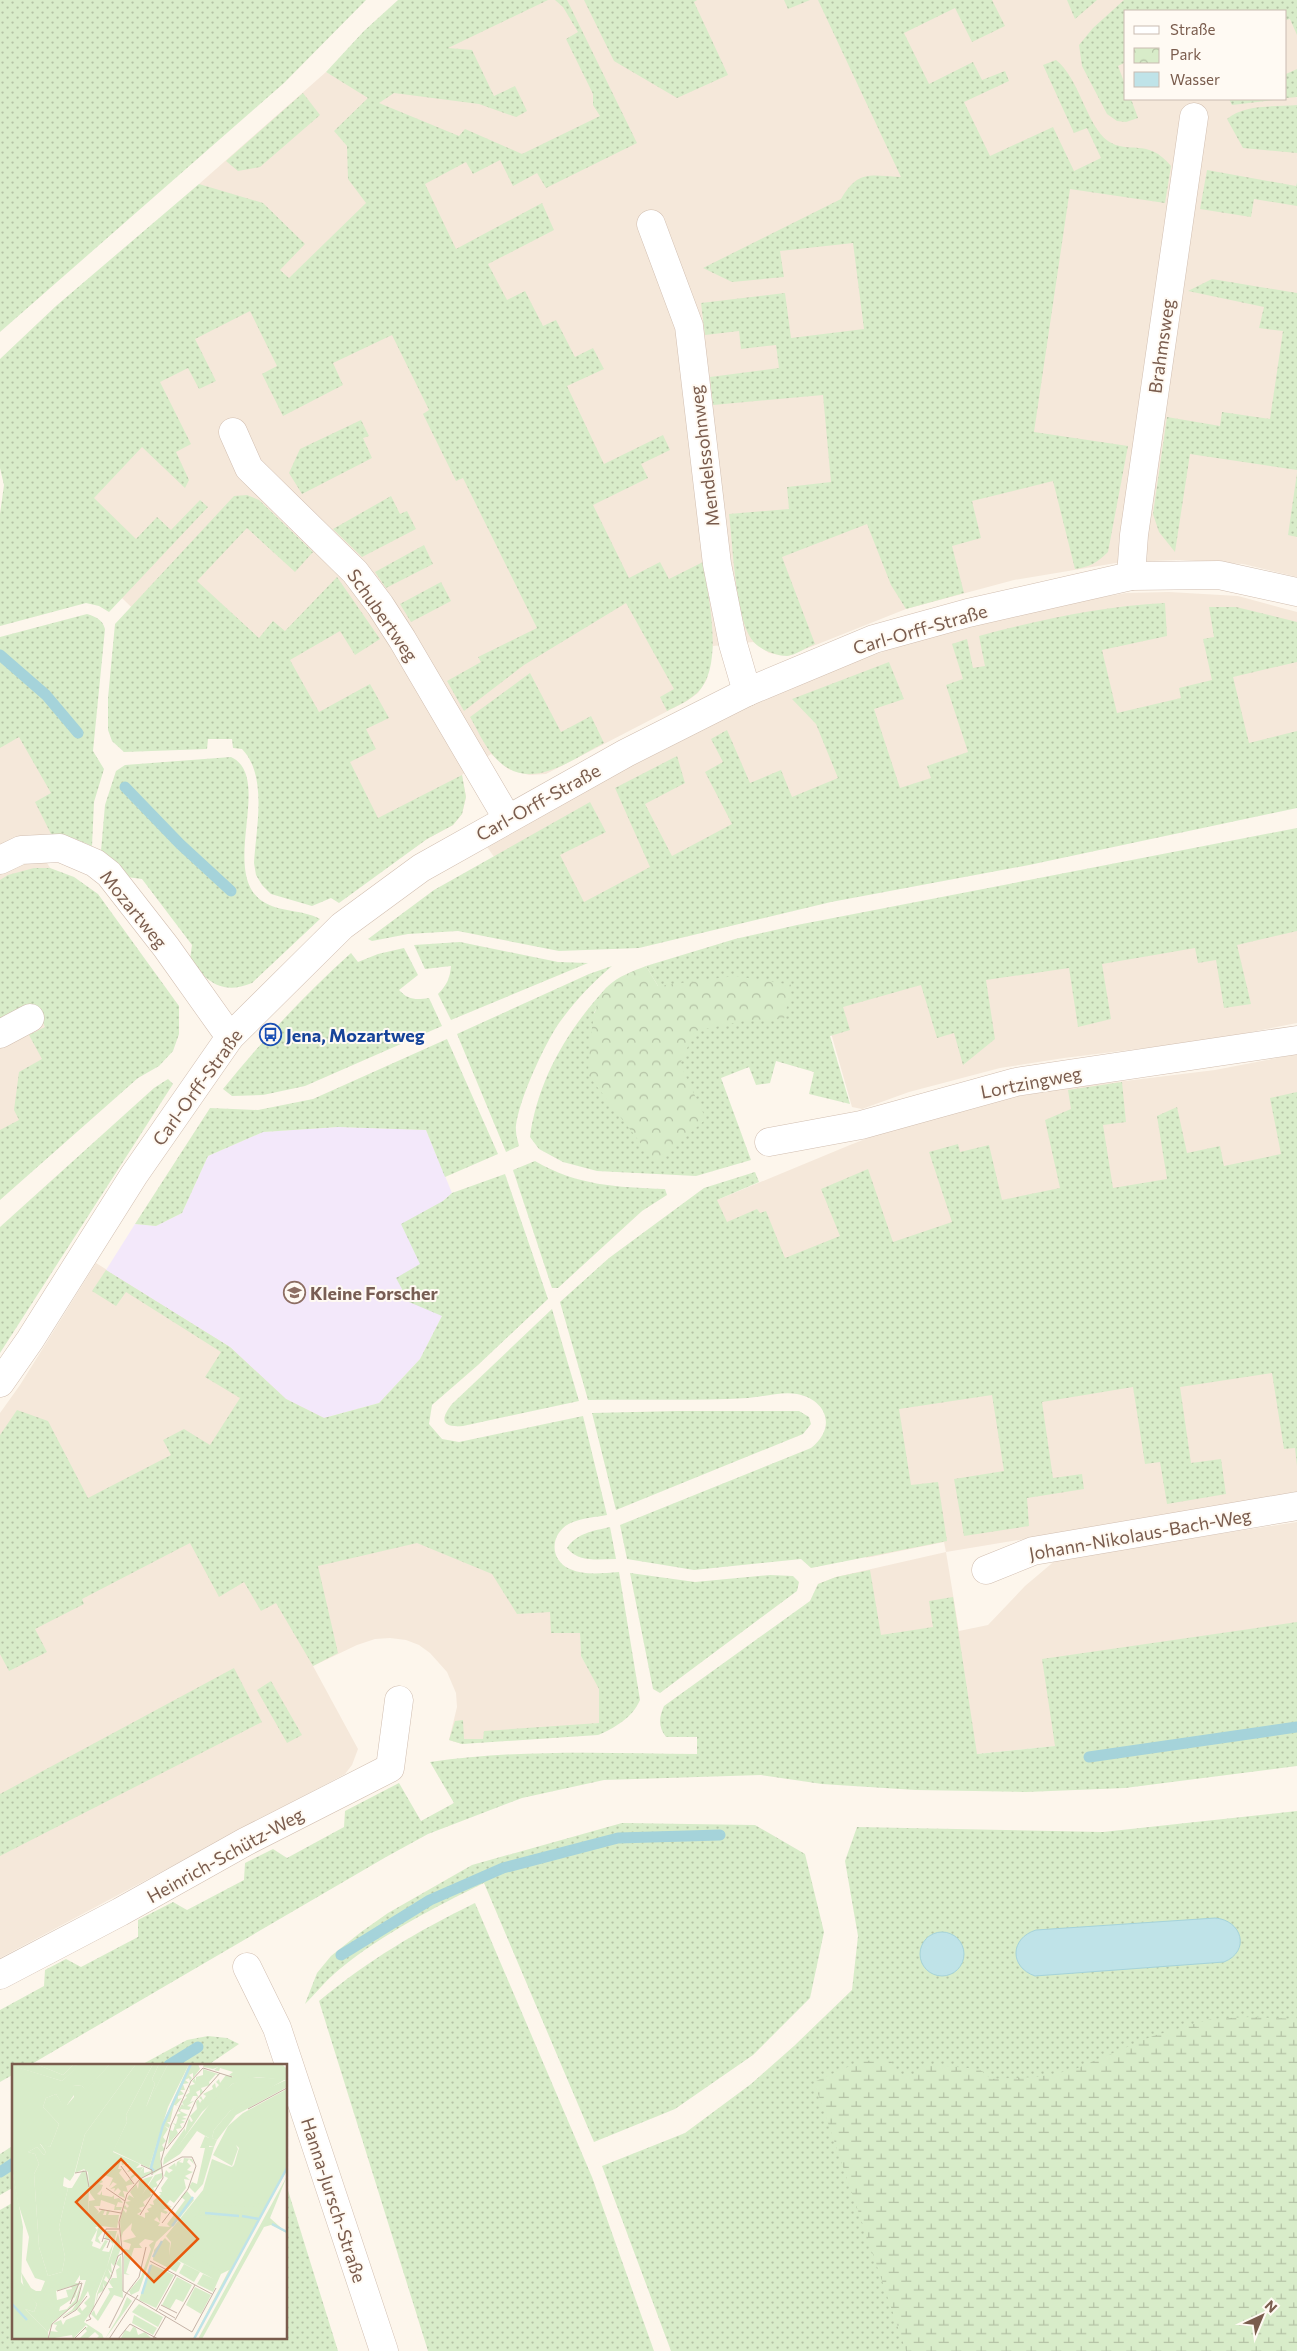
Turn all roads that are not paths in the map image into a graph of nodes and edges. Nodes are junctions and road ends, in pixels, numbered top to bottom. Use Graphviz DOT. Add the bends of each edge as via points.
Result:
graph roads {
  1 [pos="1194,117"];
  2 [pos="651,224"];
  3 [pos="233,432"];
  4 [pos="1131,576"];
  5 [pos="1297,592"];
  6 [pos="747,692"];
  7 [pos="507,818"];
  8 [pos="0,860"];
  9 [pos="30,1018"];
  10 [pos="0,1034"];
  11 [pos="230,1037"];
  12 [pos="1297,1040"];
  13 [pos="769,1142"];
  14 [pos="0,1383"];
  15 [pos="1297,1506"];
  16 [pos="986,1570"];
  17 [pos="399,1700"];
  18 [pos="247,1967"];
  19 [pos="0,1975"];
  20 [pos="384,2351"];
  1 -- 4 [label="street, Brahmsweg" via="1134,535"];
  2 -- 6 [label="street, Mendelssohnweg" via="689,326 717,564 733,644"];
  3 -- 7 [label="street, Schubertweg" via="249,468 355,572 380,605"];
  4 -- 5 [label="street, Carl-Orff-Straße" via="1219,575"];
  4 -- 6 [label="street, Carl-Orff-Straße" via="968,613 874,639"];
  6 -- 7 [label="street, Carl-Orff-Straße"];
  7 -- 11 [label="street, Carl-Orff-Straße" via="421,868 342,926"];
  8 -- 11 [label="street, Mozartweg" via="21,850 60,848 95,862 109,874 166,947"];
  9 -- 10 [label="street"];
  11 -- 14 [label="street, Carl-Orff-Straße" via="134,1175"];
  12 -- 13 [label="street, Lortzingweg" via="1016,1082 861,1125"];
  15 -- 16 [label="street, Johann-Nikolaus-Bach-Weg" via="1033,1551"];
  17 -- 19 [label="street, Heinrich-Schütz-Weg" via="390,1768 245,1842 114,1916"];
  18 -- 20 [label="street, Hanna-Jursch-Straße" via="277,2028"];
}
